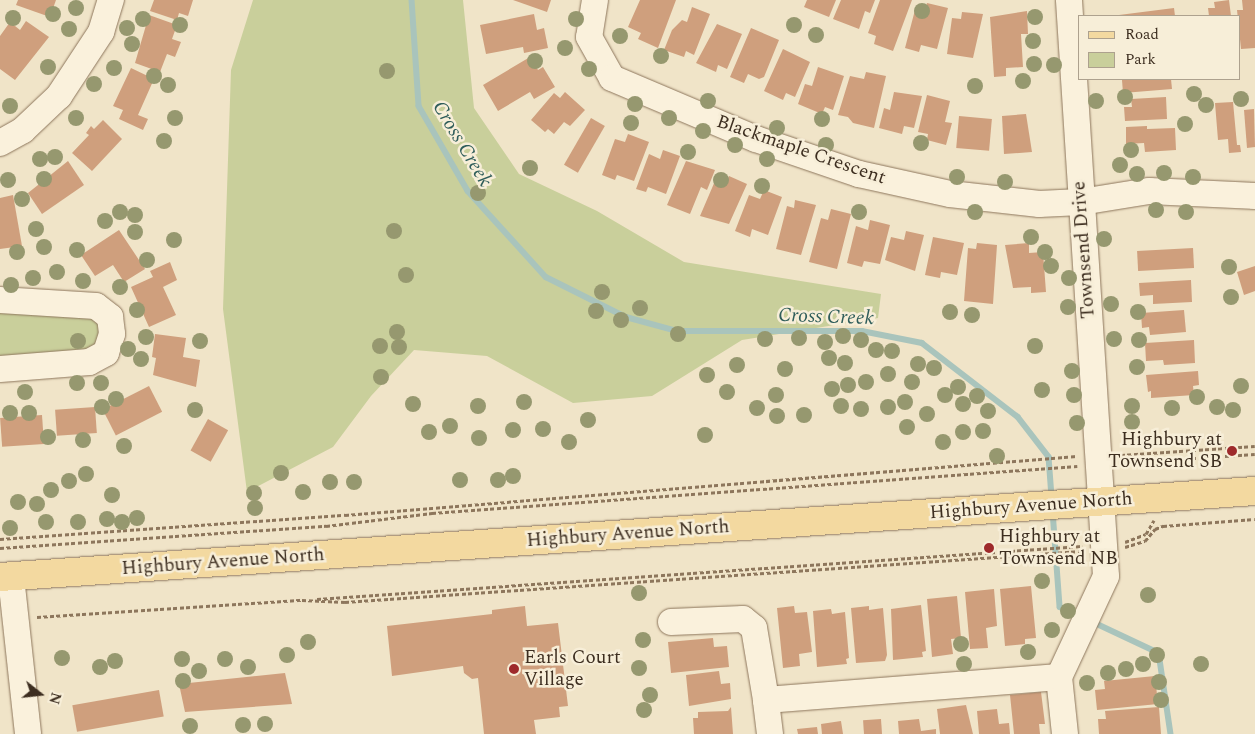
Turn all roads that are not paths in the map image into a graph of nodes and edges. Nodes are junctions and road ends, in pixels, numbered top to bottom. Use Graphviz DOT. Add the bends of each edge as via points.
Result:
graph roads {
  1 [pos="111,0"];
  2 [pos="595,0"];
  3 [pos="1069,0"];
  4 [pos="0,143"];
  5 [pos="1255,196"];
  6 [pos="1081,202"];
  7 [pos="0,300"];
  8 [pos="0,370"];
  9 [pos="1255,491"];
  10 [pos="1102,500"];
  11 [pos="6,577"];
  12 [pos="671,622"];
  13 [pos="1059,676"];
  14 [pos="766,700"];
  15 [pos="28,734"];
  16 [pos="770,734"];
  17 [pos="1065,734"];
  1 -- 4 [label="street" via="101,32 59,96 22,130"];
  2 -- 6 [label="street, Blackmaple Crescent" via="589,36 612,78 747,135 859,174 950,194 1039,204"];
  3 -- 6 [label="street, Townsend Drive"];
  5 -- 6 [label="street, Blackmaple Crescent" via="1149,191"];
  6 -- 10 [label="street, Townsend Drive"];
  7 -- 8 [label="street" via="96,306 110,317 112,334 106,353 89,362"];
  9 -- 10 [label="main road, Highbury Avenue North"];
  10 -- 11 [label="main road, Highbury Avenue North"];
  10 -- 13 [label="street, Townsend Drive" via="1106,576"];
  11 -- 15 [label="street" via="16,619"];
  12 -- 14 [label="street" via="743,619 754,628"];
  13 -- 14 [label="street"];
  13 -- 17 [label="street"];
  14 -- 16 [label="street"];
}
